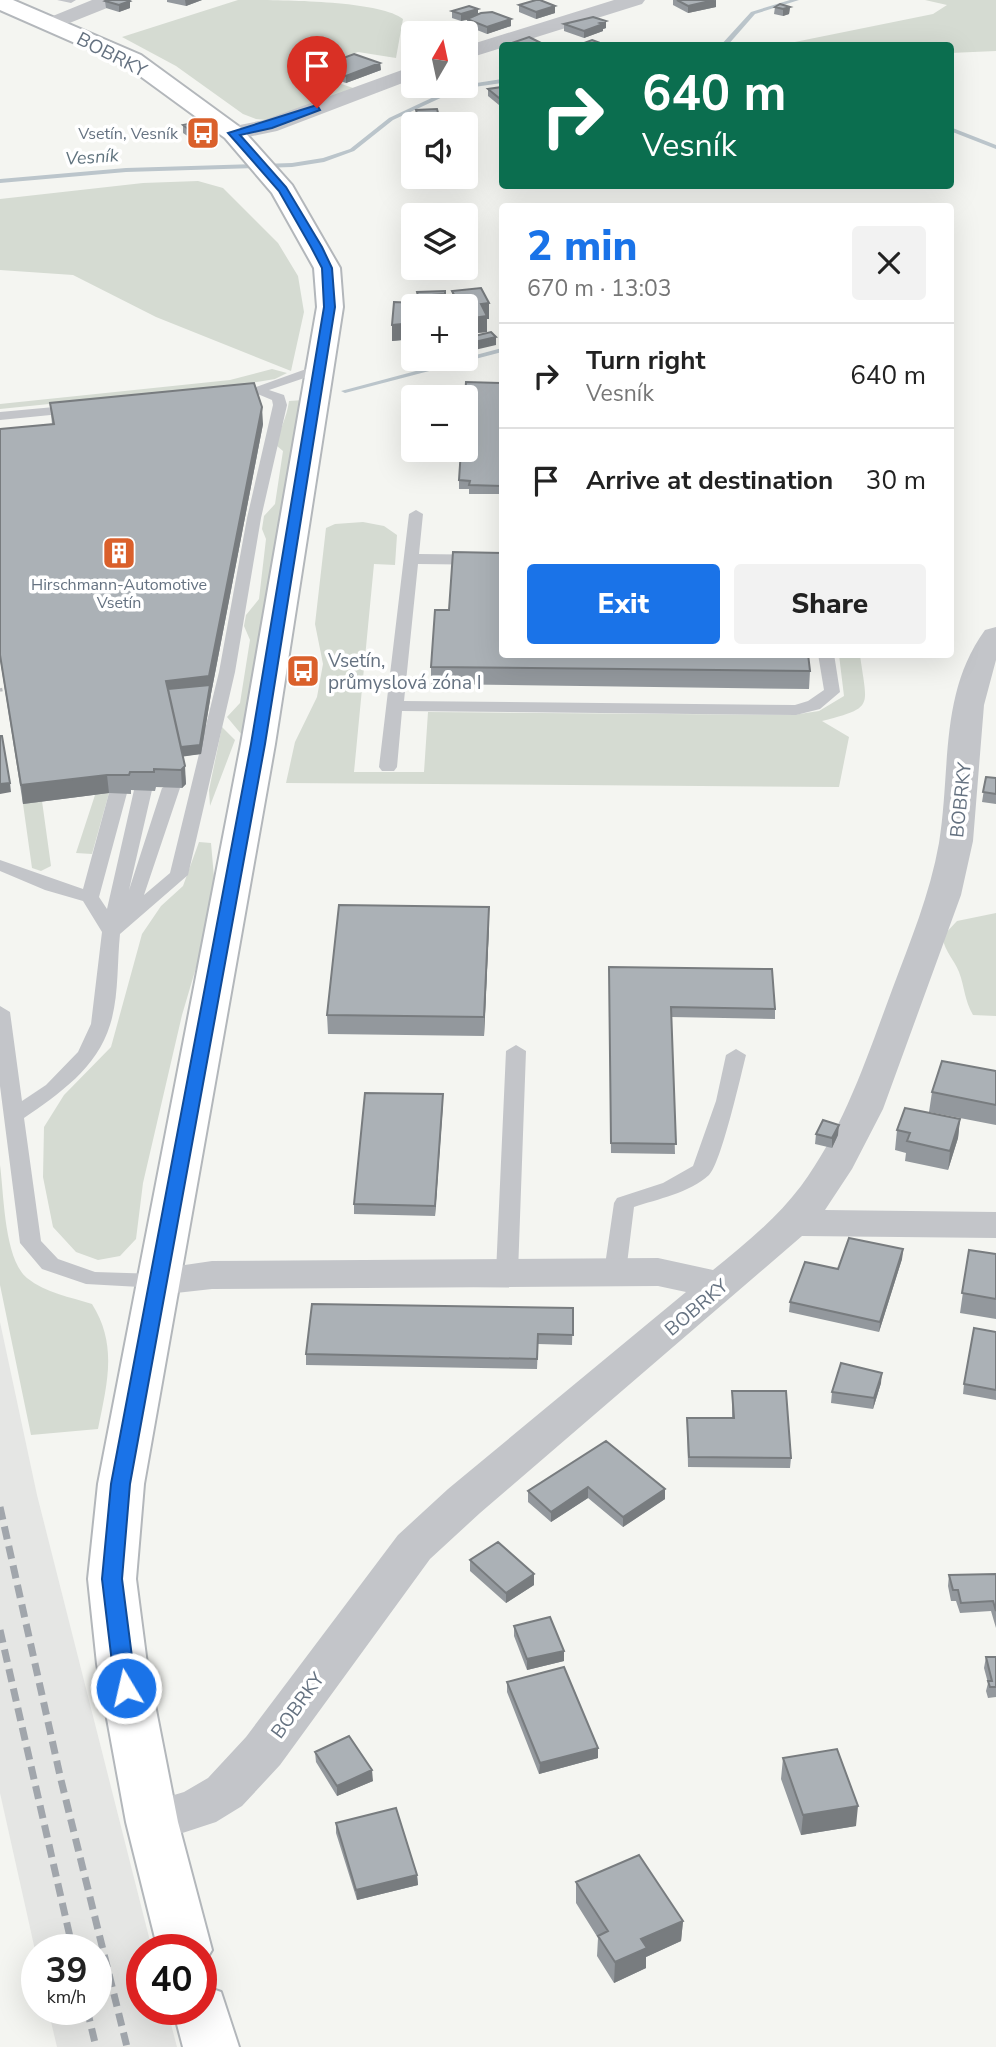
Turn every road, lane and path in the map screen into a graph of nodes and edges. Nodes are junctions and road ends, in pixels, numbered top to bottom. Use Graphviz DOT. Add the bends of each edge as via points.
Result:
graph roads {
  1 [pos="62,0"];
  2 [pos="71,0"];
  3 [pos="110,0"];
  4 [pos="635,0"];
  5 [pos="0,2"];
  6 [pos="50,24"];
  7 [pos="501,42"];
  8 [pos="499,43"];
  9 [pos="478,49"];
  10 [pos="401,76"];
  11 [pos="233,133"];
  12 [pos="320,368"];
  13 [pos="94,407"];
  14 [pos="0,416"];
  15 [pos="52,424"];
  16 [pos="0,429"];
  17 [pos="416,514"];
  18 [pos="411,559"];
  19 [pos="499,560"];
  20 [pos="996,636"];
  21 [pos="827,658"];
  22 [pos="395,706"];
  23 [pos="388,767"];
  24 [pos="171,788"];
  25 [pos="143,790"];
  26 [pos="118,793"];
  27 [pos="0,865"];
  28 [pos="90,897"];
  29 [pos="111,932"];
  30 [pos="0,1012"];
  31 [pos="516,1051"];
  32 [pos="736,1055"];
  33 [pos="14,1116"];
  34 [pos="792,1223"];
  35 [pos="996,1225"];
  36 [pos="615,1272"];
  37 [pos="507,1273"];
  38 [pos="158,1281"];
  39 [pos="720,1286"];
  40 [pos="152,1822"];
  41 [pos="181,1934"];
  42 [pos="205,2025"];
  43 [pos="211,2047"];
  1 -- 2 [label="lane"];
  3 -- 6 [label="street"];
  4 -- 7 [label="street"];
  5 -- 6 [label="street, BOBRKY"];
  6 -- 11 [label="street, BOBRKY" via="133,60"];
  8 -- 9 [label="street"];
  10 -- 11 [label="street" via="269,126"];
  11 -- 12 [label="street, BOBRKY" via="283,190 327,268 330,307"];
  12 -- 29 [label="lane" via="250,391 279,398 280,405 227,673 179,875"];
  12 -- 38 [label="street, BOBRKY" via="258,744"];
  13 -- 14 [label="lane"];
  15 -- 16 [label="lane"];
  17 -- 18 [label="lane"];
  18 -- 19 [label="lane"];
  18 -- 22 [label="lane"];
  20 -- 34 [label="street, BOBRKY" via="973,674 955,843 938,912 858,1125 829,1177"];
  21 -- 22 [label="lane" via="832,692 814,705 796,710"];
  22 -- 23 [label="lane"];
  24 -- 29 [label="lane" via="139,889"];
  25 -- 29 [label="lane"];
  26 -- 28 [label="lane"];
  27 -- 28 [label="lane"];
  28 -- 29 [label="lane"];
  29 -- 33 [label="lane" via="101,1024 87,1055 53,1088"];
  30 -- 33 [label="lane"];
  31 -- 37 [label="lane"];
  32 -- 36 [label="lane" via="702,1170 670,1188 624,1203"];
  33 -- 38 [label="lane" via="31,1243 50,1264 94,1279"];
  34 -- 35 [label="street"];
  34 -- 39 [label="street, BOBRKY"];
  36 -- 37 [label="street"];
  36 -- 39 [label="street" via="658,1272"];
  37 -- 38 [label="street" via="212,1275"];
  38 -- 40 [label="street, BOBRKY" via="121,1484 112,1579 121,1664"];
  39 -- 40 [label="street, BOBRKY" via="414,1547 263,1751 225,1792 200,1808"];
  40 -- 41 [label="street, BOBRKY"];
  42 -- 43 [label="street"];
}
